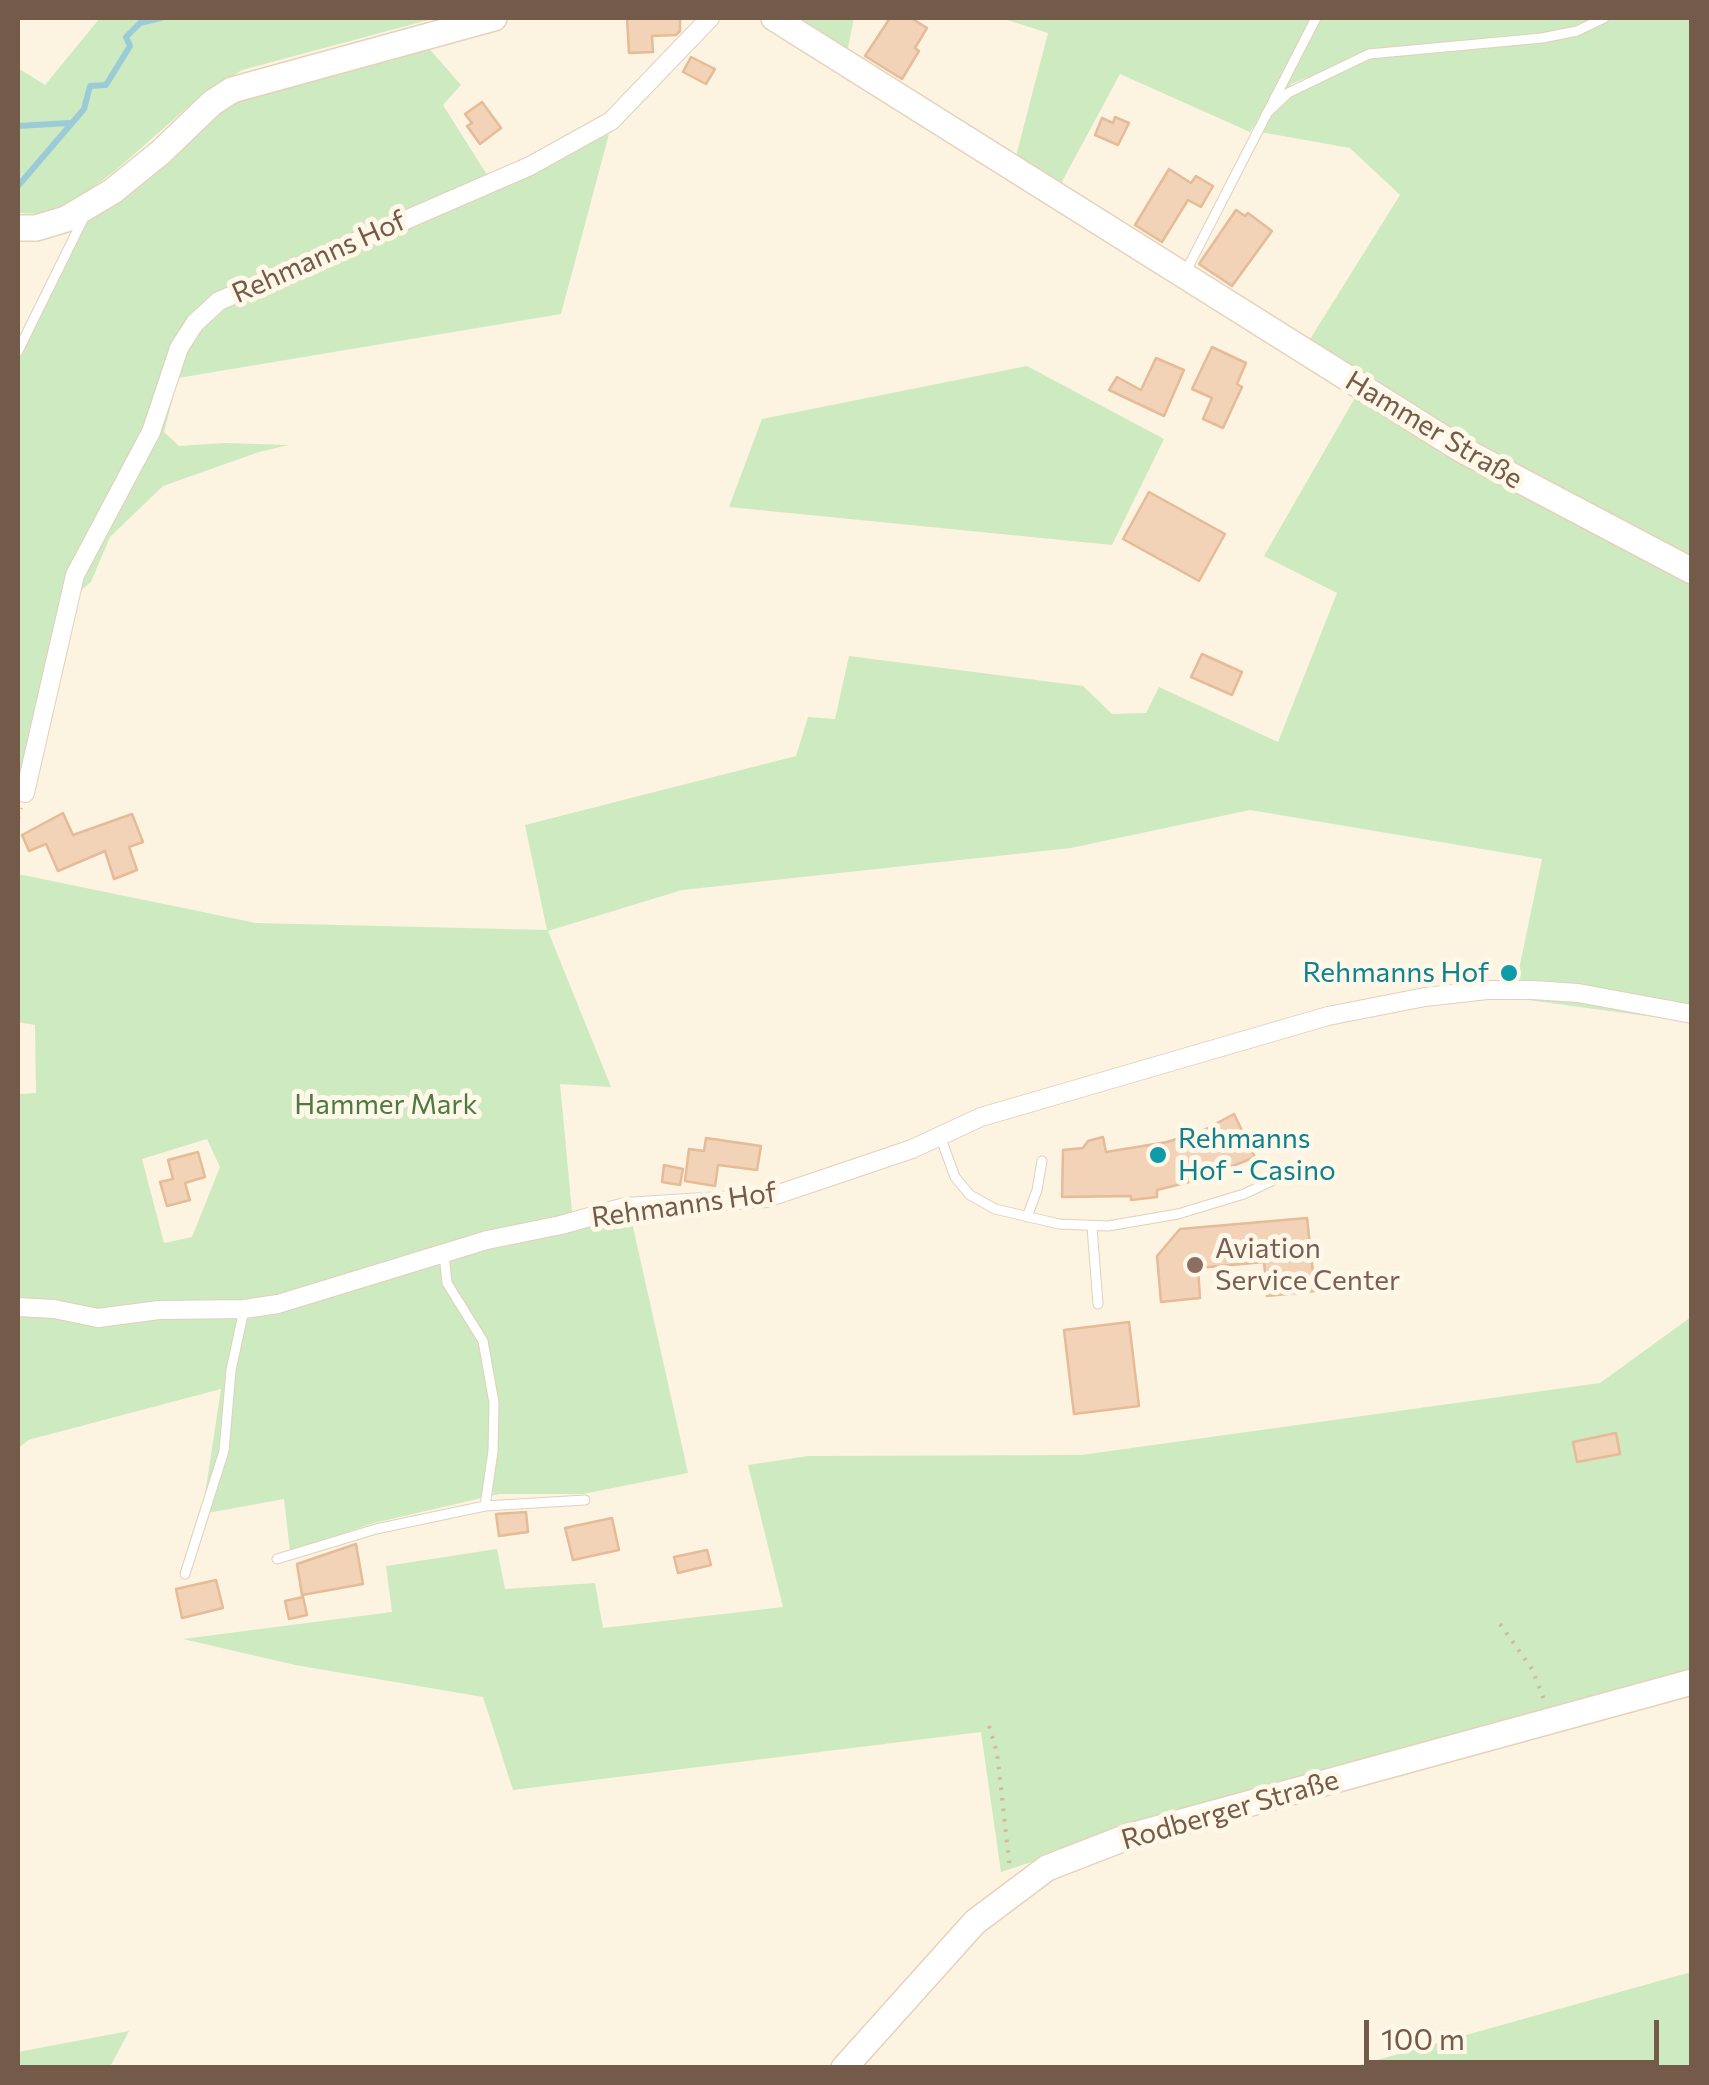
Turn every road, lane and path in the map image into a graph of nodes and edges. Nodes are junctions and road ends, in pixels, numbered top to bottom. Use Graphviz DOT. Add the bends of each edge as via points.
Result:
graph roads {
  1 [pos="494,18"];
  2 [pos="710,18"];
  3 [pos="774,18"];
  4 [pos="1316,18"];
  5 [pos="1604,18"];
  6 [pos="1266,114"];
  7 [pos="90,205"];
  8 [pos="18,228"];
  9 [pos="1184,275"];
  10 [pos="18,351"];
  11 [pos="1692,571"];
  12 [pos="25,794"];
  13 [pos="1692,1014"];
  14 [pos="940,1136"];
  15 [pos="1042,1161"];
  16 [pos="1276,1179"];
  17 [pos="1027,1217"];
  18 [pos="1092,1227"];
  19 [pos="444,1254"];
  20 [pos="1098,1304"];
  21 [pos="18,1306"];
  22 [pos="244,1309"];
  23 [pos="584,1500"];
  24 [pos="485,1506"];
  25 [pos="277,1559"];
  26 [pos="185,1574"];
  27 [pos="1500,1624"];
  28 [pos="1692,1682"];
  29 [pos="1553,1720"];
  30 [pos="989,1726"];
  31 [pos="1017,1890"];
  32 [pos="844,2068"];
  1 -- 7 [label="main road" via="232,90"];
  2 -- 12 [label="street, Rehmanns Hof" via="611,121 530,166 220,302 195,322 138,458 75,575"];
  3 -- 9 [label="main road, Hammer Straße"];
  4 -- 6 [label="lane"];
  5 -- 6 [label="lane" via="1542,38 1369,54 1288,93"];
  6 -- 9 [label="lane"];
  7 -- 8 [label="main road" via="52,224"];
  7 -- 10 [label="lane"];
  9 -- 11 [label="main road, Hammer Straße" via="1459,448"];
  13 -- 14 [label="street, Rehmanns Hof" via="1578,993 1425,996 1232,1042 982,1117"];
  14 -- 17 [label="lane" via="955,1177 970,1195 994,1210"];
  14 -- 19 [label="street, Rehmanns Hof" via="767,1198 624,1207"];
  15 -- 17 [label="lane"];
  16 -- 18 [label="lane" via="1178,1214"];
  17 -- 18 [label="lane"];
  18 -- 20 [label="lane"];
  19 -- 22 [label="street, Rehmanns Hof"];
  19 -- 24 [label="lane" via="447,1282 483,1342 494,1403"];
  21 -- 22 [label="street, Rehmanns Hof" via="98,1318"];
  22 -- 26 [label="lane" via="224,1450"];
  23 -- 24 [label="lane"];
  24 -- 25 [label="lane"];
  27 -- 29 [label="path" via="1532,1669"];
  28 -- 29 [label="main road, Rodberger Straße"];
  29 -- 31 [label="main road, Rodberger Straße" via="1127,1837 1048,1868"];
  30 -- 31 [label="path"];
  31 -- 32 [label="main road, Rodberger Straße" via="975,1922"];
}
